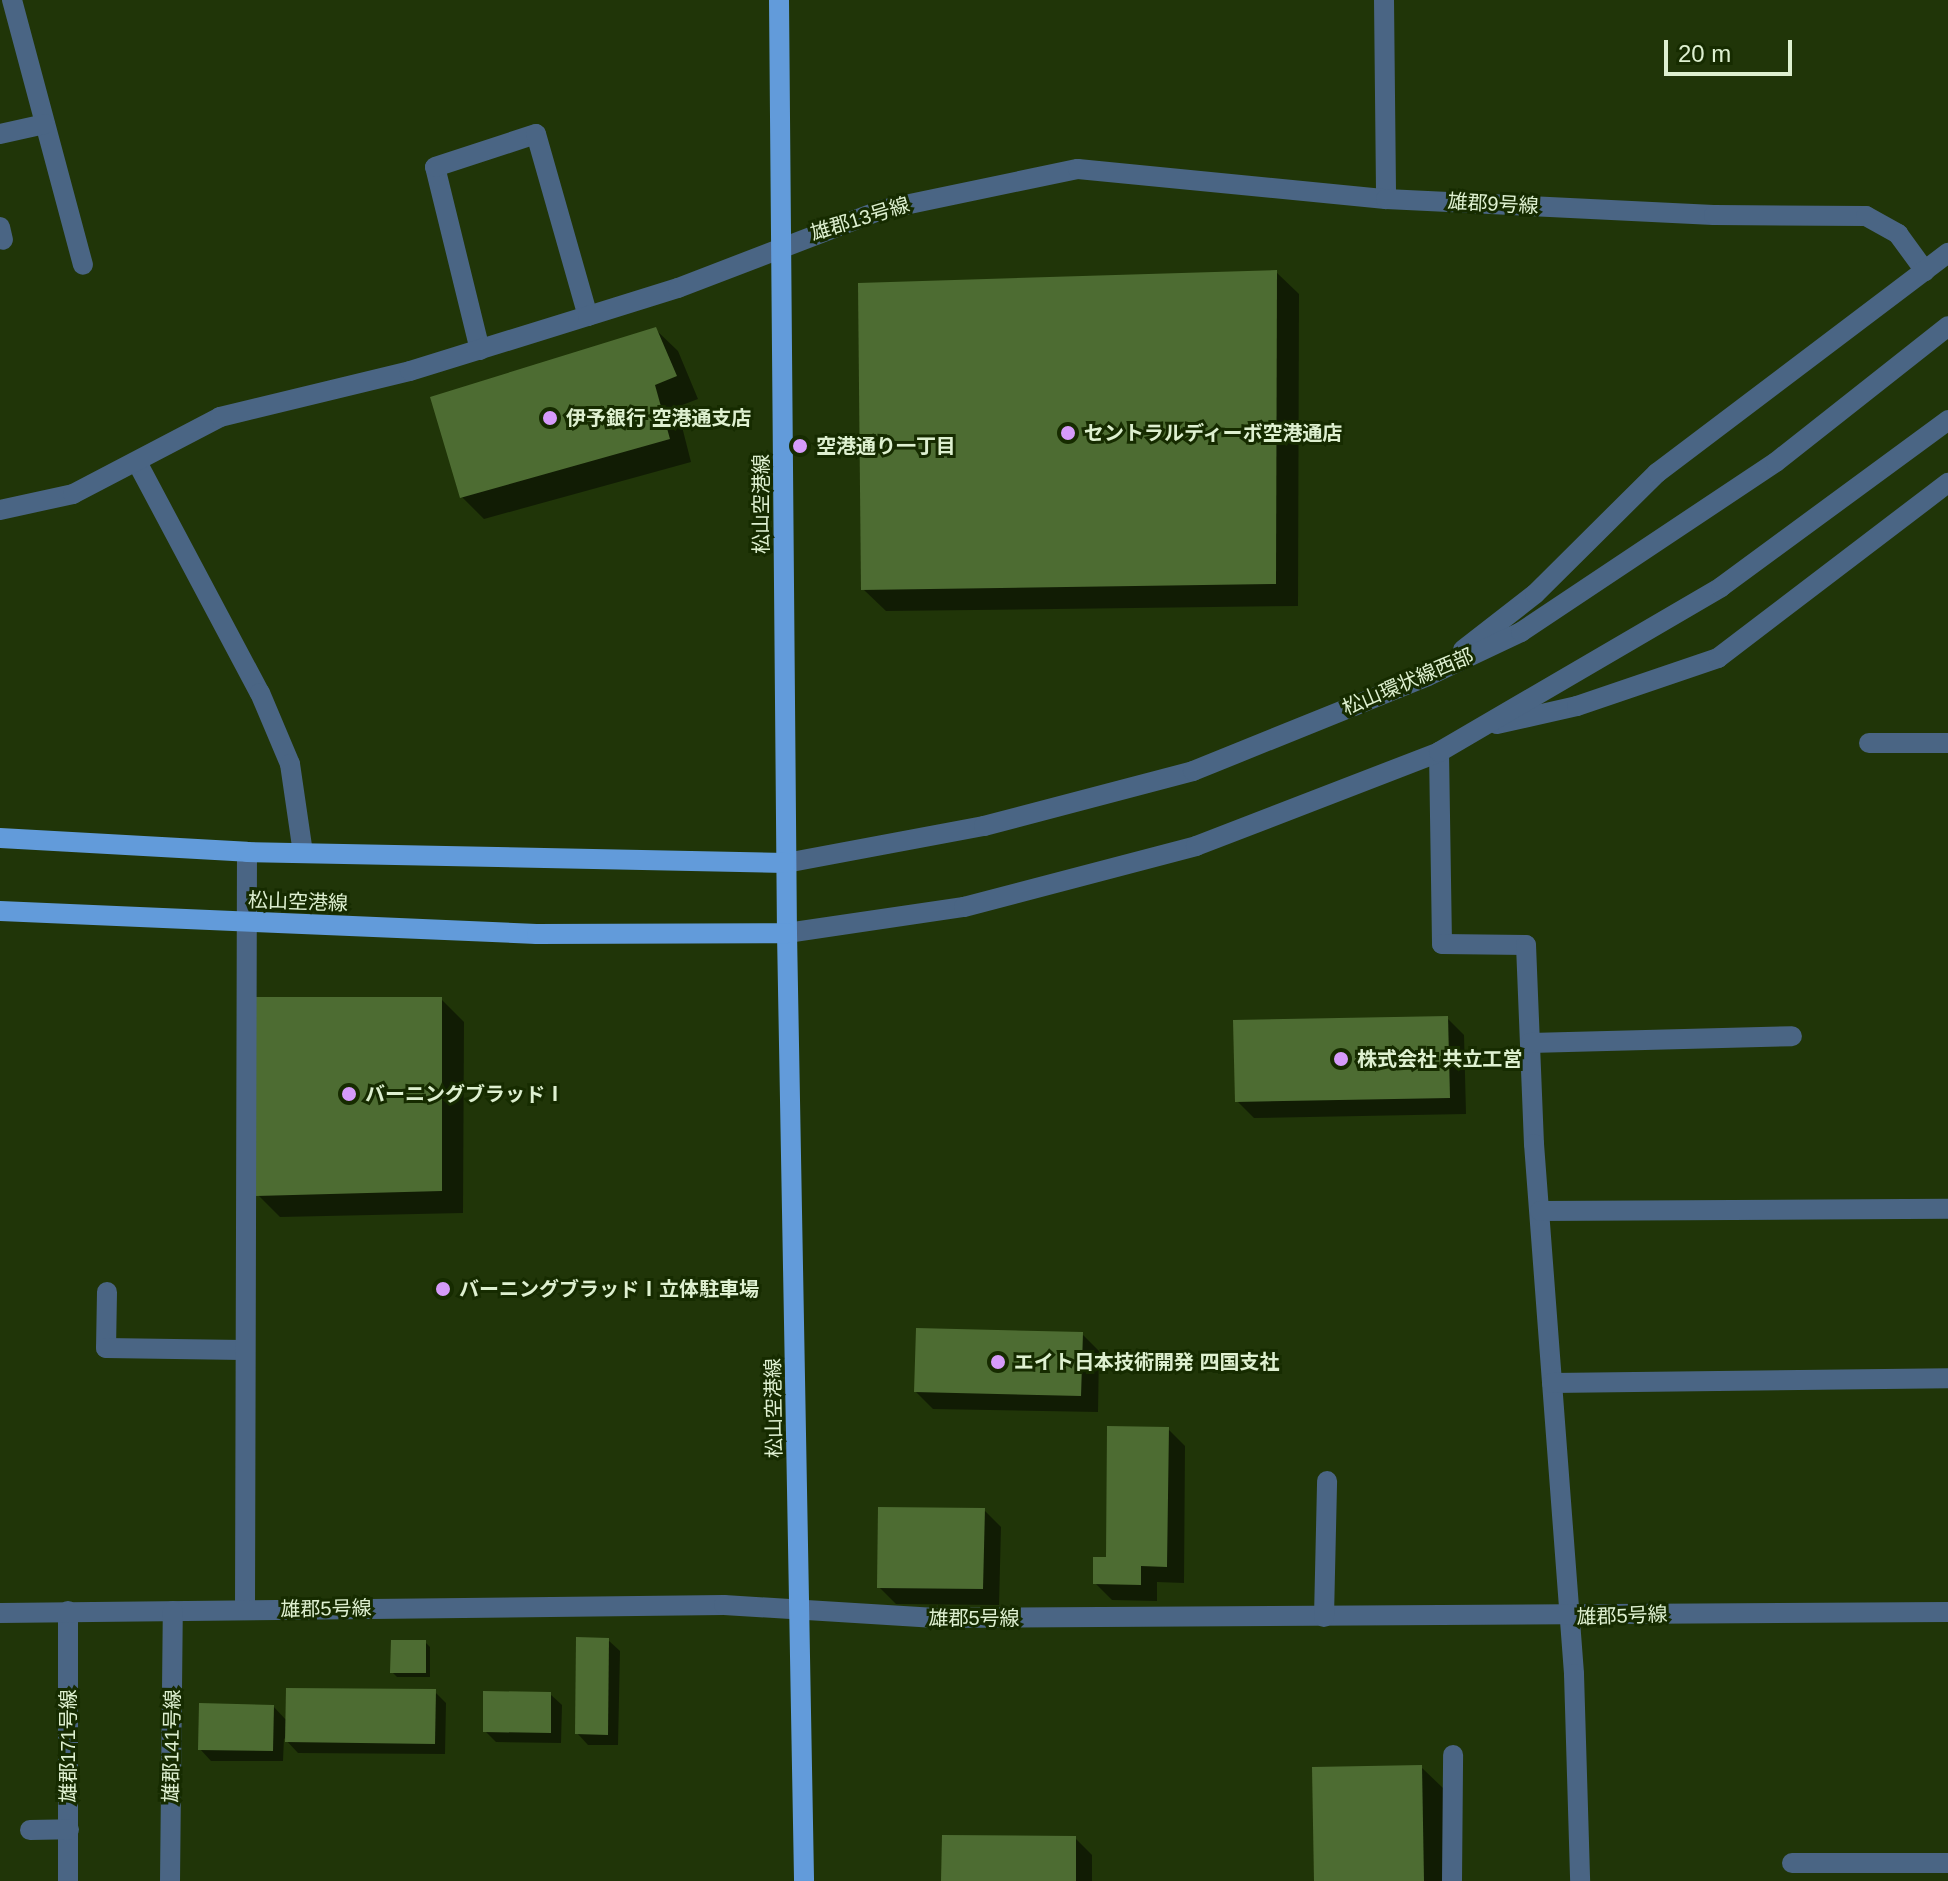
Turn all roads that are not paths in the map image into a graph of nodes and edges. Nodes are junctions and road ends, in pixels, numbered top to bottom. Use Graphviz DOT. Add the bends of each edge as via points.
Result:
graph roads {
  1 [pos="12,0"];
  2 [pos="779,0"];
  3 [pos="1384,0"];
  4 [pos="45,124"];
  5 [pos="0,134"];
  6 [pos="1011,180"];
  7 [pos="1386,199"];
  8 [pos="783,245"];
  9 [pos="1948,253"];
  10 [pos="83,265"];
  11 [pos="1925,271"];
  12 [pos="588,316"];
  13 [pos="1948,326"];
  14 [pos="480,350"];
  15 [pos="1948,420"];
  16 [pos="138,464"];
  17 [pos="1948,483"];
  18 [pos="0,510"];
  19 [pos="1428,676"];
  20 [pos="1478,729"];
  21 [pos="1869,743"];
  22 [pos="1948,743"];
  23 [pos="1439,752"];
  24 [pos="0,838"];
  25 [pos="247,852"];
  26 [pos="303,853"];
  27 [pos="786,863"];
  28 [pos="0,911"];
  29 [pos="246,924"];
  30 [pos="787,933"];
  31 [pos="1792,1036"];
  32 [pos="1530,1043"];
  33 [pos="1948,1209"];
  34 [pos="1540,1211"];
  35 [pos="107,1292"];
  36 [pos="243,1350"];
  37 [pos="1948,1378"];
  38 [pos="1552,1383"];
  39 [pos="1327,1481"];
  40 [pos="245,1610"];
  41 [pos="68,1611"];
  42 [pos="173,1611"];
  43 [pos="1948,1612"];
  44 [pos="0,1613"];
  45 [pos="803,1613"];
  46 [pos="1324,1617"];
  47 [pos="1569,1618"];
  48 [pos="1453,1755"];
  49 [pos="69,1829"];
  50 [pos="30,1830"];
  51 [pos="1792,1863"];
  52 [pos="1948,1863"];
  53 [pos="68,1881"];
  54 [pos="170,1881"];
  55 [pos="804,1881"];
  56 [pos="1452,1881"];
  57 [pos="1580,1881"];
  1 -- 4 [label="street"];
  2 -- 8 [label="main road, 松山空港線"];
  3 -- 7 [label="street"];
  4 -- 5 [label="street"];
  4 -- 10 [label="street"];
  6 -- 7 [label="street, 雄郡9号線" via="1078,169"];
  6 -- 8 [label="street, 雄郡13号線" via="881,210"];
  7 -- 11 [label="street, 雄郡9号線" via="1714,215 1866,216 1898,234"];
  8 -- 12 [label="street, 雄郡13号線"];
  8 -- 27 [label="main road, 松山空港線"];
  9 -- 11 [label="street"];
  11 -- 19 [label="street" via="1657,473 1535,594"];
  12 -- 14 [label="street, 雄郡13号線"];
  12 -- 14 [label="street" via="536,134 435,167"];
  13 -- 19 [label="street, 松山環状線西部" via="1776,462 1521,632"];
  14 -- 16 [label="street, 雄郡13号線" via="220,417"];
  15 -- 20 [label="street" via="1721,587"];
  16 -- 18 [label="street, 雄郡13号線" via="73,494"];
  16 -- 26 [label="street" via="260,693 284,750"];
  17 -- 20 [label="street" via="1718,658 1577,706"];
  19 -- 27 [label="street, 松山環状線西部" via="1193,771 984,826"];
  20 -- 23 [label="street"];
  21 -- 22 [label="street"];
  23 -- 30 [label="street" via="1196,846 964,907"];
  23 -- 32 [label="street" via="1442,944 1526,945"];
  24 -- 25 [label="main road"];
  25 -- 26 [label="main road"];
  25 -- 29 [label="street"];
  26 -- 27 [label="main road"];
  27 -- 30 [label="main road, 松山空港線"];
  28 -- 29 [label="main road, 松山空港線"];
  29 -- 30 [label="main road, 松山空港線" via="537,934"];
  29 -- 36 [label="street"];
  30 -- 45 [label="main road, 松山空港線"];
  31 -- 32 [label="street"];
  32 -- 34 [label="street"];
  33 -- 34 [label="street"];
  34 -- 38 [label="street"];
  35 -- 36 [label="street" via="106,1348"];
  36 -- 40 [label="street"];
  37 -- 38 [label="street"];
  38 -- 47 [label="street"];
  39 -- 46 [label="street"];
  40 -- 42 [label="street, 雄郡5号線"];
  40 -- 45 [label="street, 雄郡5号線" via="724,1605"];
  41 -- 42 [label="street, 雄郡5号線"];
  41 -- 44 [label="street, 雄郡5号線"];
  41 -- 49 [label="street, 雄郡171号線"];
  42 -- 54 [label="street, 雄郡141号線"];
  43 -- 47 [label="street, 雄郡5号線" via="1814,1609"];
  45 -- 46 [label="street, 雄郡5号線"];
  45 -- 55 [label="main road, 松山空港線"];
  46 -- 47 [label="street, 雄郡5号線"];
  47 -- 57 [label="street"];
  48 -- 56 [label="street"];
  49 -- 50 [label="street"];
  49 -- 53 [label="street, 雄郡171号線"];
  51 -- 52 [label="street"];
}
